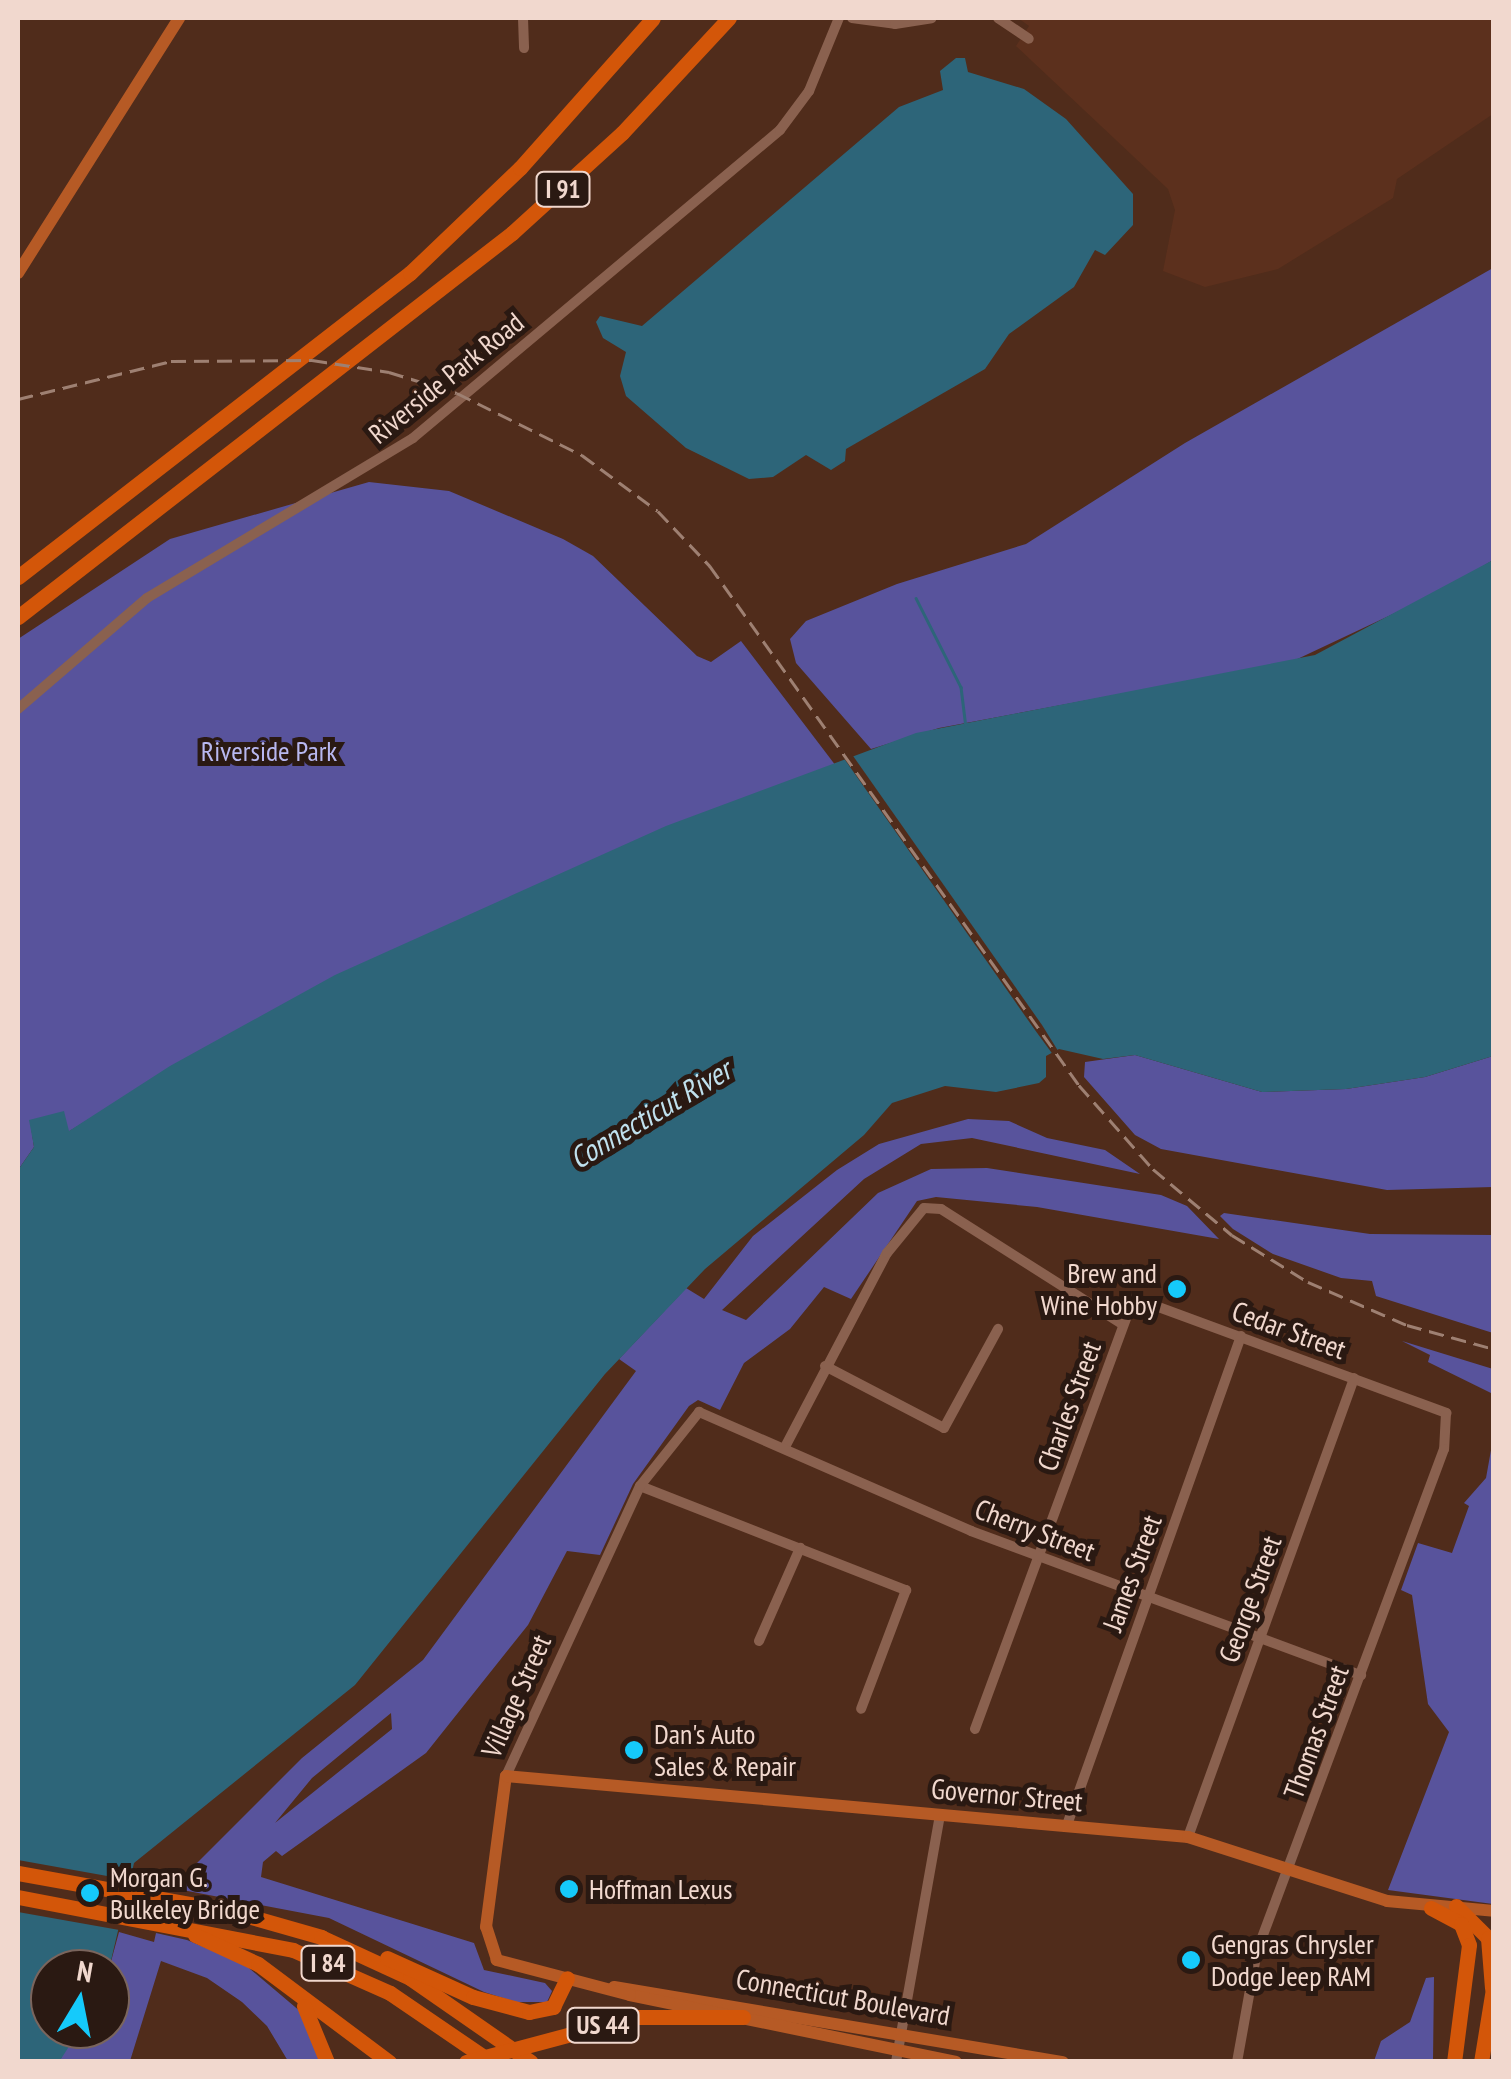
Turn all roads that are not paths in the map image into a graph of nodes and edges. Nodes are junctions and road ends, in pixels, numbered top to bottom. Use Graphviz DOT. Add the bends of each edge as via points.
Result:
graph roads {
  1 [pos="179,18"];
  2 [pos="523,18"];
  3 [pos="653,18"];
  4 [pos="729,18"];
  5 [pos="839,18"];
  6 [pos="852,18"];
  7 [pos="932,18"];
  8 [pos="998,18"];
  9 [pos="1029,39"];
  10 [pos="524,48"];
  11 [pos="18,273"];
  12 [pos="18,577"];
  13 [pos="18,618"];
  14 [pos="18,709"];
  15 [pos="1122,1324"];
  16 [pos="998,1329"];
  17 [pos="1241,1336"];
  18 [pos="825,1366"];
  19 [pos="1354,1378"];
  20 [pos="699,1412"];
  21 [pos="1450,1421"];
  22 [pos="785,1447"];
  23 [pos="640,1486"];
  24 [pos="800,1548"];
  25 [pos="1038,1556"];
  26 [pos="1147,1595"];
  27 [pos="1260,1637"];
  28 [pos="759,1641"];
  29 [pos="1361,1675"];
  30 [pos="860,1709"];
  31 [pos="975,1729"];
  32 [pos="506,1776"];
  33 [pos="940,1814"];
  34 [pos="1067,1825"];
  35 [pos="1188,1837"];
  36 [pos="1289,1869"];
  37 [pos="18,1874"];
  38 [pos="18,1897"];
  39 [pos="1456,1906"];
  40 [pos="1431,1908"];
  41 [pos="1494,1911"];
  42 [pos="158,1922"];
  43 [pos="1489,1927"];
  44 [pos="358,1952"];
  45 [pos="1470,1955"];
  46 [pos="567,1978"];
  47 [pos="1493,1986"];
  48 [pos="614,1987"];
  49 [pos="296,1995"];
  50 [pos="743,2017"];
  51 [pos="901,2032"];
  52 [pos="896,2056"];
  53 [pos="478,2058"];
  54 [pos="529,2060"];
  55 [pos="327,2062"];
  56 [pos="389,2062"];
  57 [pos="956,2062"];
  58 [pos="1064,2062"];
  59 [pos="1236,2062"];
  60 [pos="1454,2062"];
  61 [pos="1480,2062"];
  1 -- 11 [label="main road"];
  2 -- 10 [label="street"];
  3 -- 12 [label="highway, I 91" via="492,197 334,334"];
  4 -- 13 [label="highway, I 91" via="563,188"];
  5 -- 14 [label="street, Riverside Park Road" via="809,92 780,130 442,414 384,458 147,598"];
  6 -- 7 [label="street" via="895,24"];
  8 -- 9 [label="street"];
  15 -- 17 [label="street, Cedar Street" via="1134,1298"];
  15 -- 18 [label="street" via="928,1207 887,1253"];
  15 -- 25 [label="street, Charles Street"];
  16 -- 18 [label="street" via="944,1428"];
  17 -- 19 [label="street, Cedar Street"];
  17 -- 26 [label="street, James Street"];
  18 -- 22 [label="street"];
  19 -- 21 [label="street, Cedar Street" via="1441,1409"];
  19 -- 27 [label="street, George Street"];
  20 -- 22 [label="street, Cherry Street"];
  20 -- 23 [label="street, Village Street"];
  21 -- 29 [label="street, Thomas Street"];
  22 -- 25 [label="street, Cherry Street"];
  23 -- 24 [label="street"];
  23 -- 32 [label="street, Village Street"];
  24 -- 28 [label="street"];
  24 -- 30 [label="street" via="906,1590"];
  25 -- 26 [label="street, Cherry Street"];
  25 -- 31 [label="street, Charles Street"];
  26 -- 27 [label="street, Cherry Street"];
  26 -- 34 [label="street, James Street"];
  27 -- 29 [label="street, Cherry Street"];
  27 -- 35 [label="street, George Street"];
  29 -- 36 [label="street, Thomas Street"];
  32 -- 33 [label="main road, Governor Street"];
  32 -- 46 [label="main road, Village Street" via="488,1947 507,1964"];
  33 -- 34 [label="main road, Governor Street"];
  33 -- 51 [label="street"];
  34 -- 35 [label="main road, Governor Street"];
  35 -- 36 [label="main road, Governor Street"];
  36 -- 40 [label="main road, Governor Street"];
  36 -- 59 [label="street, Thomas Street" via="1256,1952"];
  37 -- 44 [label="highway, I 84" via="271,1921"];
  38 -- 42 [label="highway, I 84"];
  39 -- 40 [label="main road, Governor Street"];
  39 -- 41 [label="main road, Governor Street"];
  39 -- 43 [label="highway"];
  40 -- 45 [label="highway" via="1462,1925"];
  42 -- 49 [label="highway" via="246,1956"];
  42 -- 53 [label="highway, I 84" via="261,1941 327,1962 397,1996"];
  43 -- 45 [label="highway"];
  43 -- 47 [label="highway"];
  44 -- 46 [label="highway, US 44" via="409,1964 473,1997 524,2011 552,2008"];
  44 -- 54 [label="highway, I 84" via="420,1984"];
  45 -- 60 [label="highway"];
  46 -- 48 [label="main road, Connecticut Boulevard / US 44"];
  47 -- 61 [label="highway"];
  48 -- 50 [label="main road, Connecticut Boulevard"];
  48 -- 51 [label="main road, Connecticut Boulevard / US 44"];
  49 -- 55 [label="highway"];
  49 -- 56 [label="highway"];
  50 -- 52 [label="main road, Connecticut Boulevard / US 44"];
  50 -- 53 [label="highway, US 44" via="640,2016"];
  51 -- 52 [label="street"];
  51 -- 58 [label="main road, Connecticut Boulevard / US 44"];
  52 -- 57 [label="main road, Connecticut Boulevard / US 44"];
}
